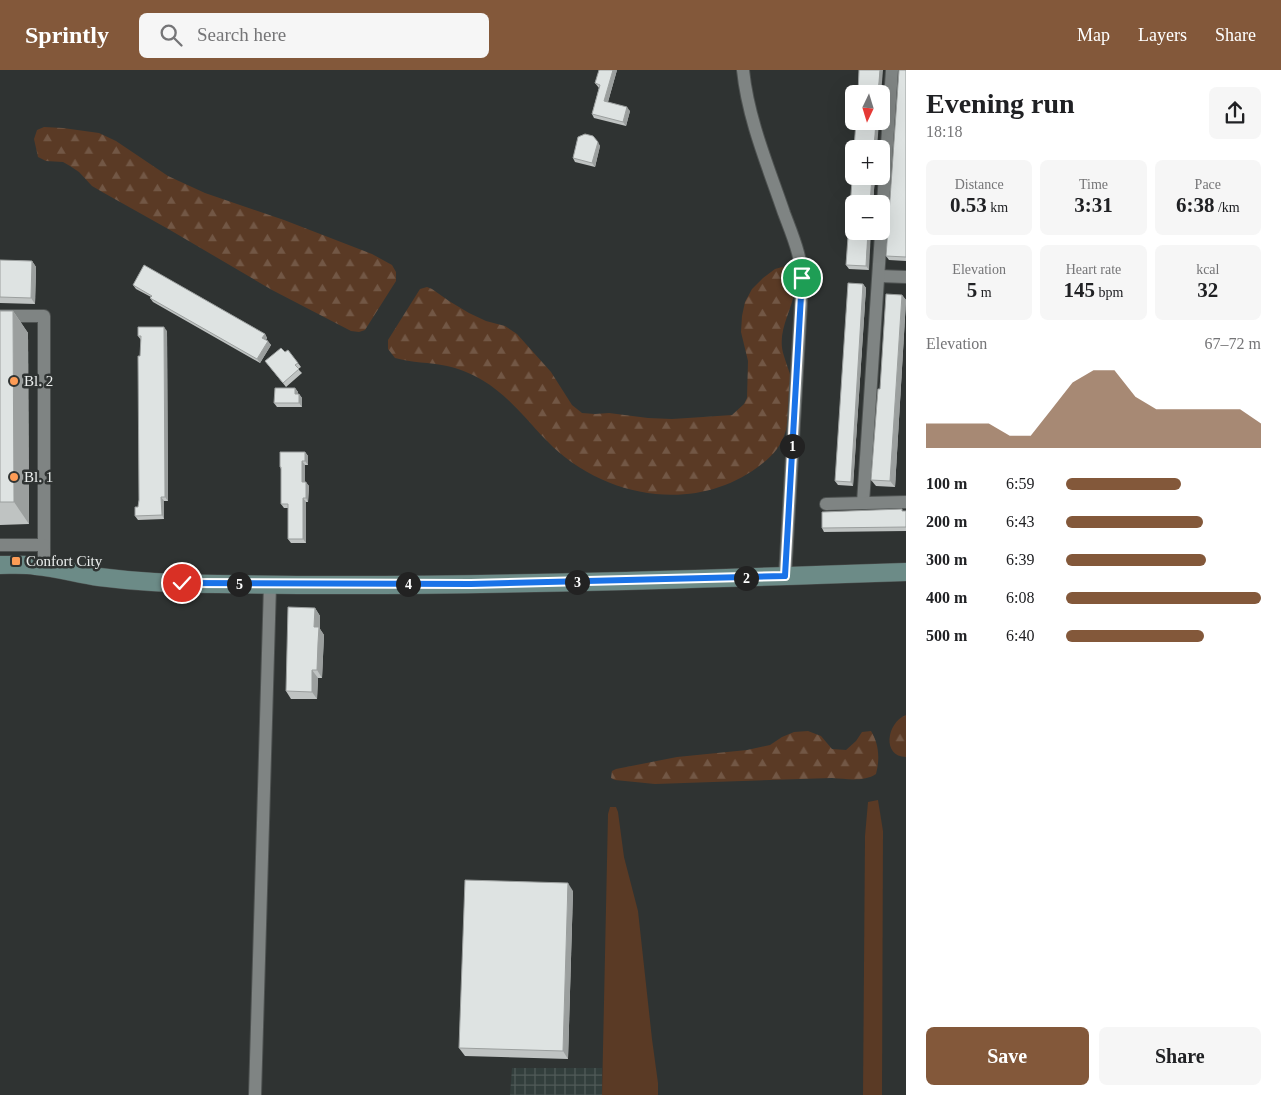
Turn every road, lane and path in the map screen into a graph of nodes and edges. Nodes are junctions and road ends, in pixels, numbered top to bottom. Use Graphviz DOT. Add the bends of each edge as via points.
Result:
graph roads {
  1 [pos="743,70"];
  2 [pos="892,70"];
  3 [pos="879,276"];
  4 [pos="906,278"];
  5 [pos="0,316"];
  6 [pos="906,502"];
  7 [pos="863,503"];
  8 [pos="826,504"];
  9 [pos="0,545"];
  10 [pos="44,545"];
  11 [pos="0,565"];
  12 [pos="44,567"];
  13 [pos="906,572"];
  14 [pos="785,576"];
  15 [pos="270,585"];
  16 [pos="255,1095"];
  1 -- 14 [label="street" via="752,118 796,243 802,271"];
  2 -- 3 [label="street"];
  3 -- 4 [label="street"];
  3 -- 7 [label="street"];
  5 -- 10 [label="street" via="44,316"];
  6 -- 7 [label="street"];
  7 -- 8 [label="street"];
  9 -- 10 [label="street"];
  10 -- 12 [label="street"];
  11 -- 12 [label="street"];
  12 -- 15 [label="street" via="131,580"];
  13 -- 14 [label="street"];
  14 -- 15 [label="street"];
  15 -- 16 [label="street"];
}
